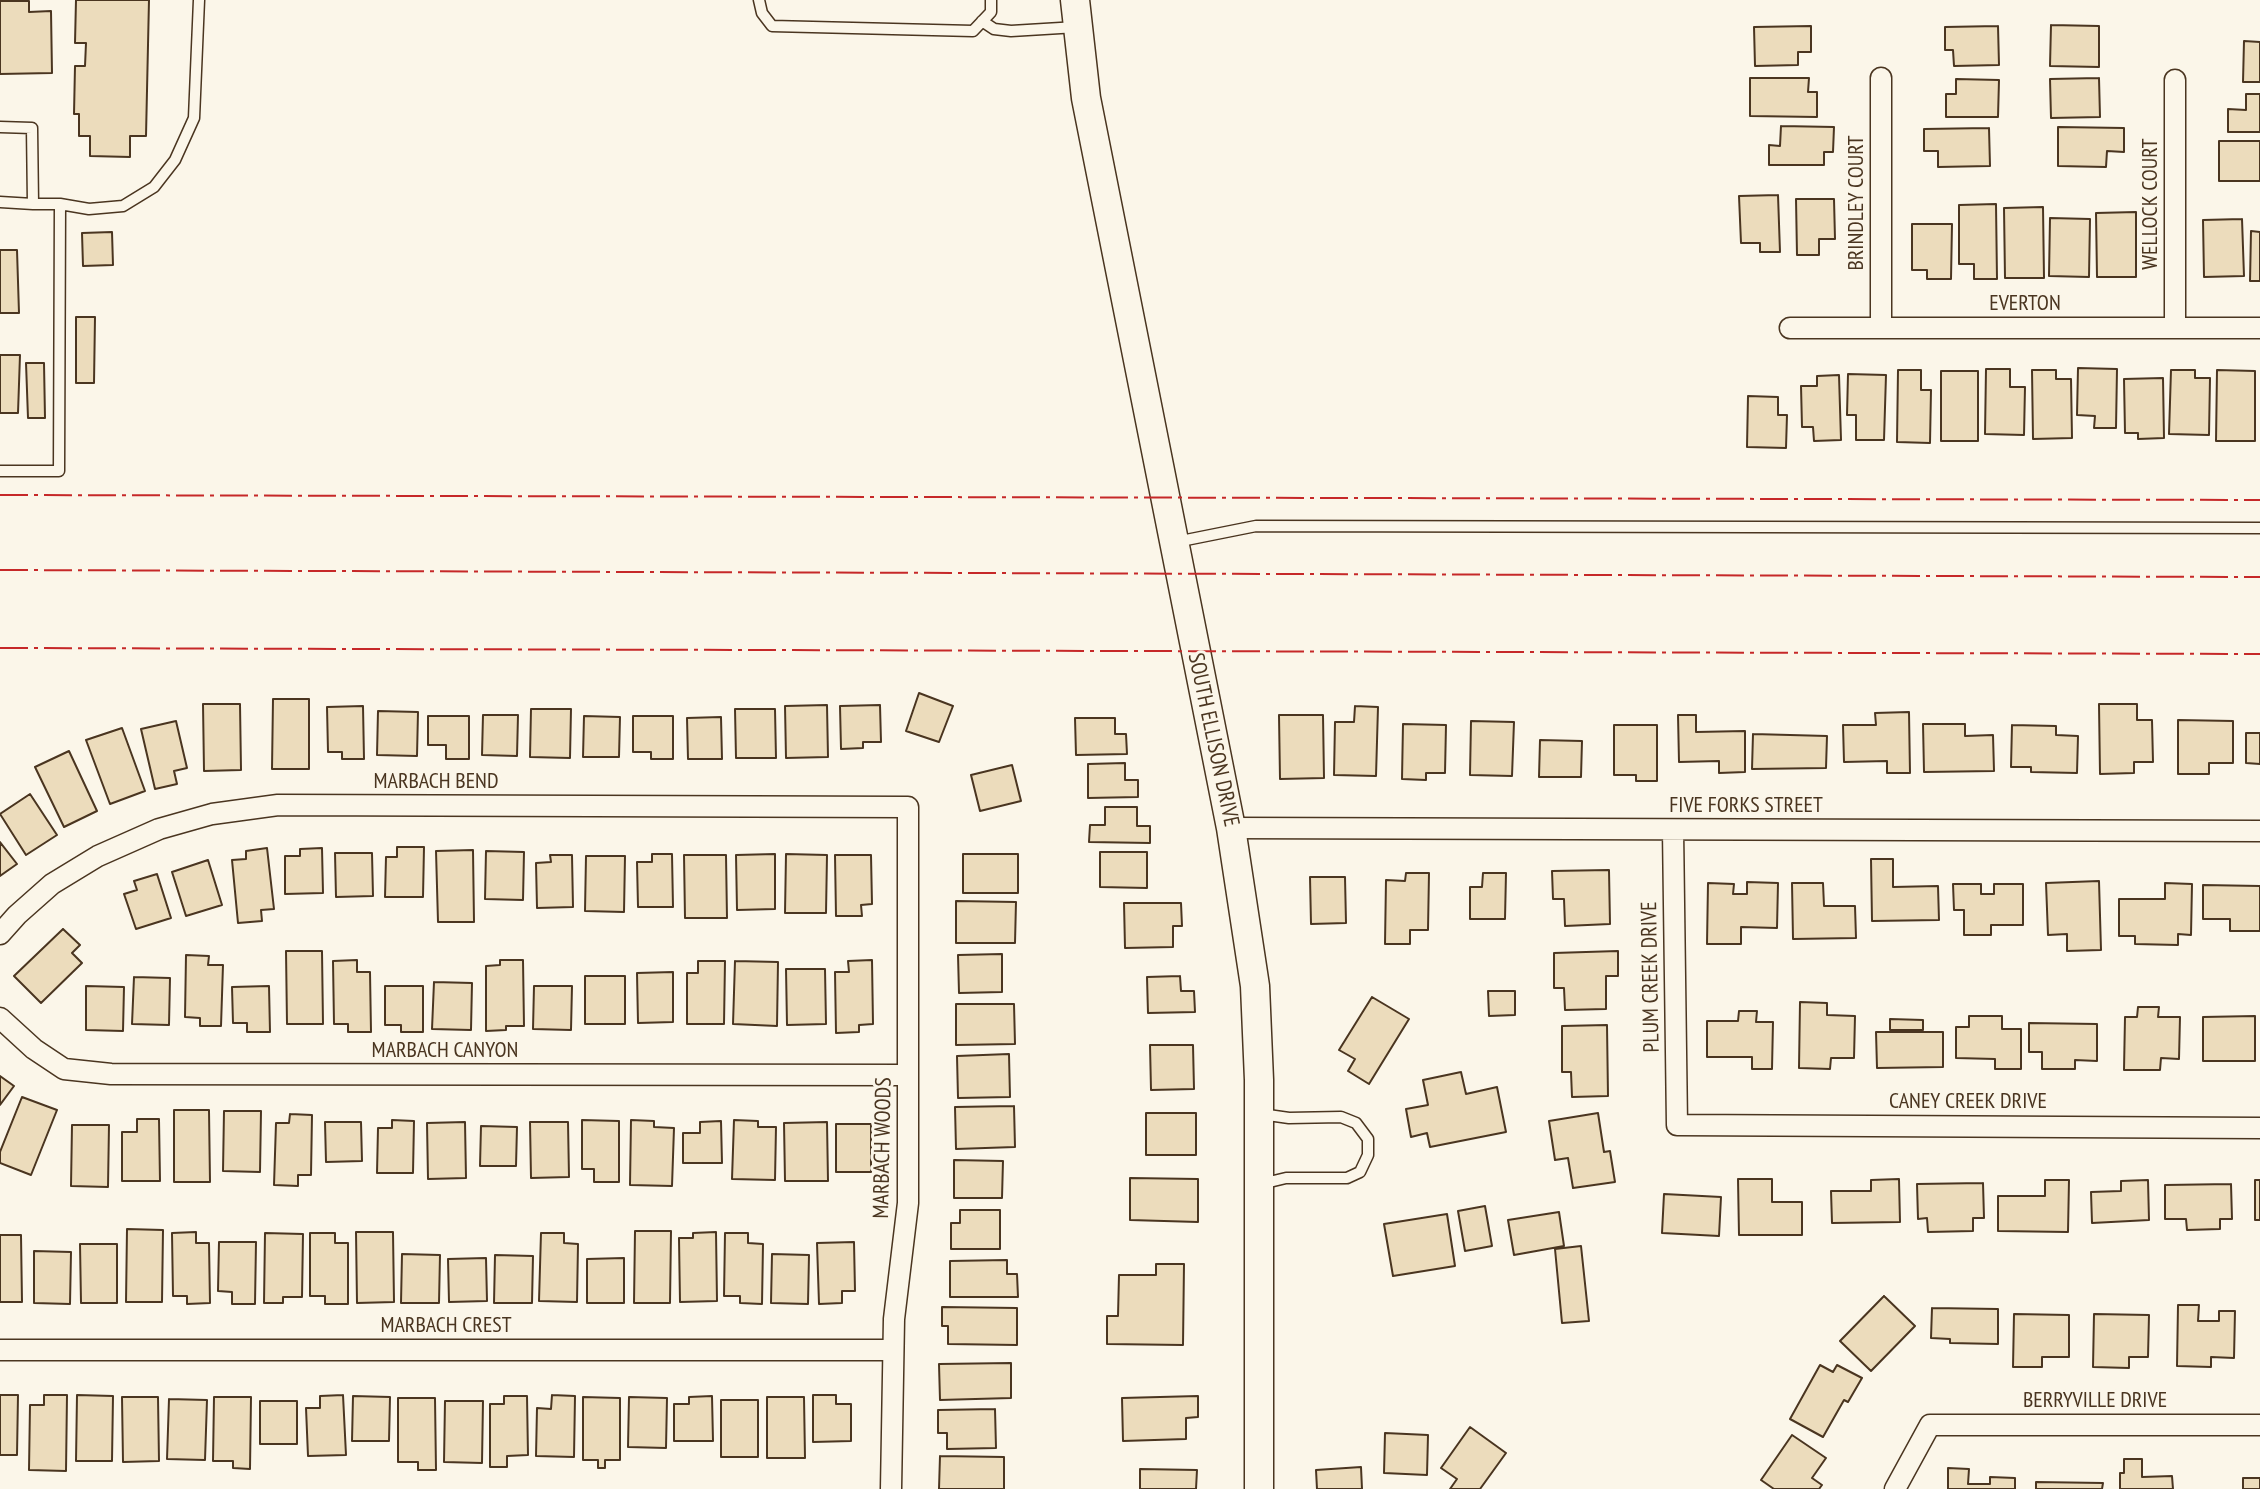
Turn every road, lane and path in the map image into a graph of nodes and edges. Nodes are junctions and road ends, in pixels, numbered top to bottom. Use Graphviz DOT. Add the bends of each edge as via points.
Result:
graph roads {
  1 [pos="199,0"];
  2 [pos="759,0"];
  3 [pos="991,0"];
  4 [pos="1077,14"];
  5 [pos="982,21"];
  6 [pos="1881,78"];
  7 [pos="2175,80"];
  8 [pos="0,127"];
  9 [pos="0,202"];
  10 [pos="33,204"];
  11 [pos="60,204"];
  12 [pos="1790,328"];
  13 [pos="1881,328"];
  14 [pos="2175,328"];
  15 [pos="2260,328"];
  16 [pos="0,471"];
  17 [pos="2260,528"];
  18 [pos="1174,543"];
  19 [pos="908,807"];
  20 [pos="1231,828"];
  21 [pos="1673,830"];
  22 [pos="2260,831"];
  23 [pos="0,934"];
  24 [pos="0,1018"];
  25 [pos="908,1075"];
  26 [pos="1259,1114"];
  27 [pos="1677,1125"];
  28 [pos="2260,1128"];
  29 [pos="1259,1184"];
  30 [pos="0,1350"];
  31 [pos="892,1350"];
  32 [pos="2260,1425"];
  33 [pos="891,1489"];
  34 [pos="1259,1489"];
  35 [pos="1895,1489"];
  1 -- 11 [label="lane" via="194,118 175,160 154,187 123,206 89,209"];
  2 -- 5 [label="lane" via="772,26 973,31"];
  3 -- 5 [label="lane" via="991,12"];
  4 -- 5 [label="lane" via="1011,31"];
  4 -- 18 [label="street, SOUTH ELLISON DRIVE" via="1086,98"];
  6 -- 13 [label="street, BRINDLEY COURT"];
  7 -- 14 [label="street, WELLOCK COURT"];
  8 -- 10 [label="lane" via="32,128"];
  9 -- 10 [label="lane"];
  10 -- 11 [label="lane"];
  11 -- 16 [label="lane" via="59,471"];
  12 -- 13 [label="street, EVERTON"];
  13 -- 14 [label="street, EVERTON"];
  14 -- 15 [label="street, EVERTON"];
  17 -- 18 [label="lane" via="1256,526"];
  18 -- 20 [label="street, SOUTH ELLISON DRIVE"];
  19 -- 23 [label="street, MARBACH BEND" via="278,805 212,814 159,829 98,856 52,884"];
  19 -- 25 [label="street, MARBACH WOODS"];
  20 -- 21 [label="street, FIVE FORKS STREET"];
  20 -- 26 [label="street, SOUTH ELLISON DRIVE" via="1255,986"];
  21 -- 22 [label="street, FIVE FORKS STREET"];
  21 -- 27 [label="street, PLUM CREEK DRIVE"];
  24 -- 25 [label="street, MARBACH CANYON" via="64,1069 111,1074"];
  25 -- 31 [label="street, MARBACH WOODS" via="908,1203"];
  26 -- 29 [label="street, SOUTH ELLISON DRIVE"];
  26 -- 29 [label="lane" via="1341,1117 1356,1123 1368,1139 1368,1155 1360,1172 1347,1178 1286,1178"];
  27 -- 28 [label="street, CANEY CREEK DRIVE"];
  29 -- 34 [label="street, SOUTH ELLISON DRIVE"];
  30 -- 31 [label="street, MARBACH CREST"];
  31 -- 33 [label="street, MARBACH WOODS"];
  32 -- 35 [label="street, BERRYVILLE DRIVE" via="1930,1425"];
}
